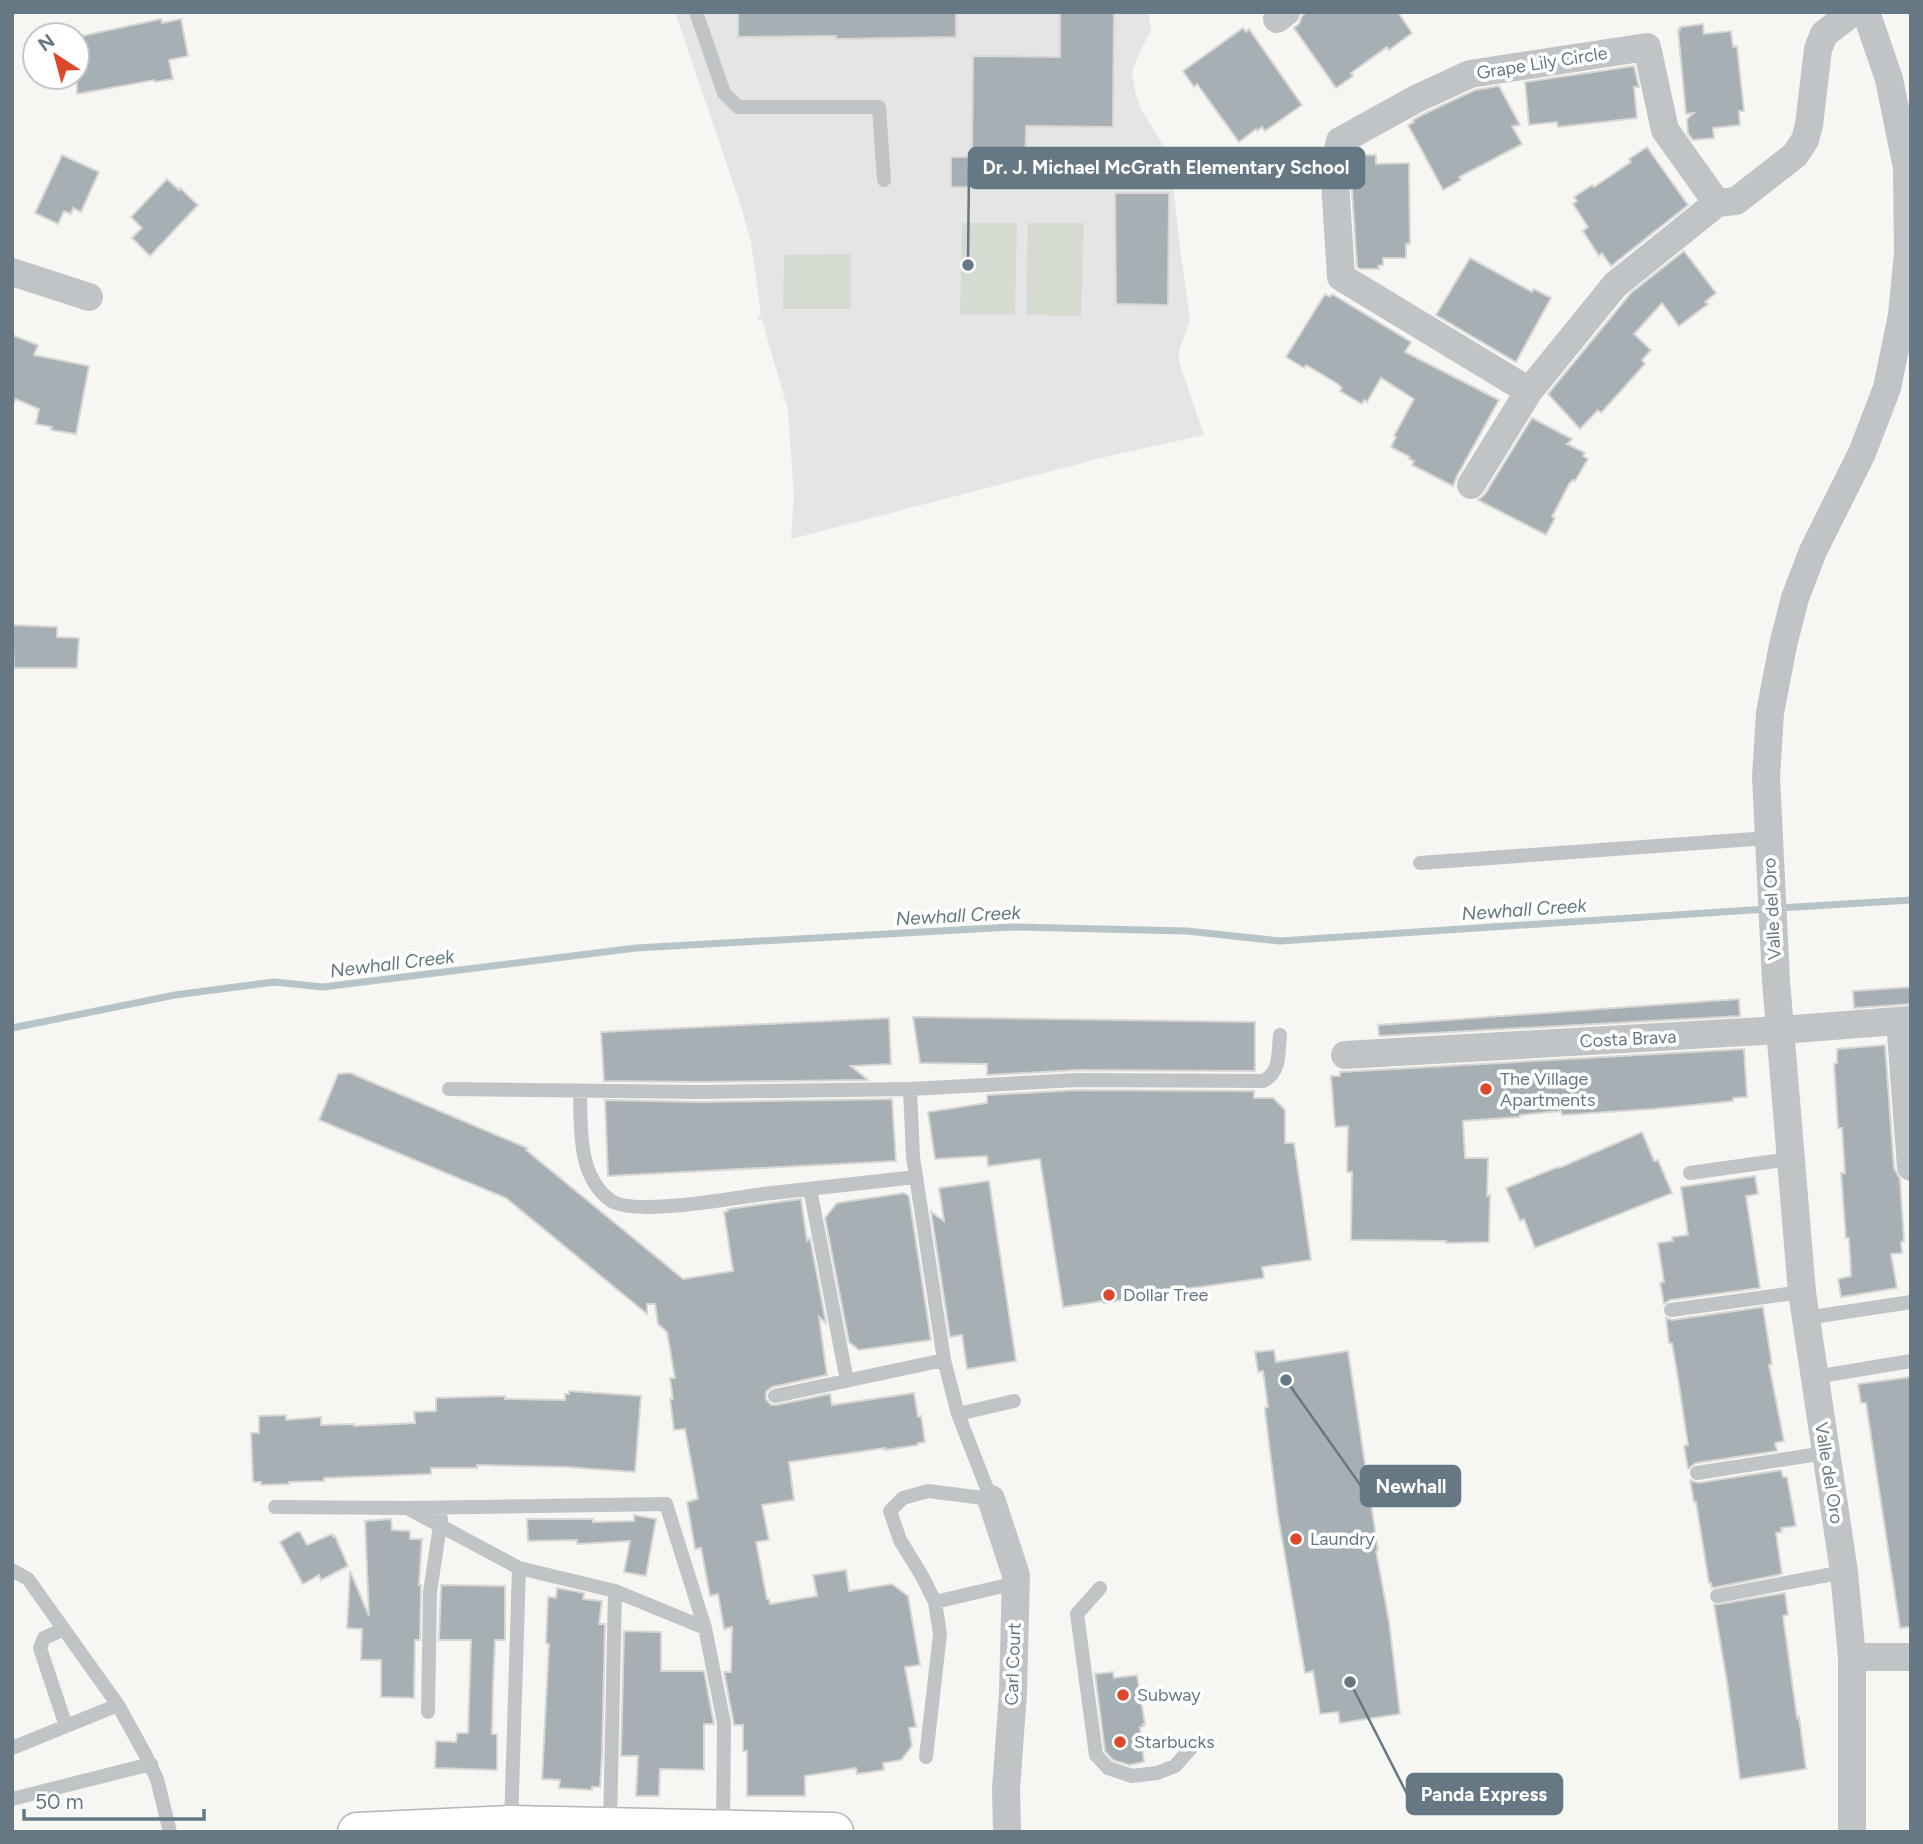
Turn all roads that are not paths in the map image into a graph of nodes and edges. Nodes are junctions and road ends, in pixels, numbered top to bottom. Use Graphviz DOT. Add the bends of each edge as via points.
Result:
graph roads {
  1 [pos="696,12"];
  2 [pos="1853,12"];
  3 [pos="1866,12"];
  4 [pos="1909,168"];
  5 [pos="884,180"];
  6 [pos="1717,204"];
  7 [pos="12,272"];
  8 [pos="89,297"];
  9 [pos="1529,391"];
  10 [pos="1471,485"];
  11 [pos="1769,845"];
  12 [pos="1420,863"];
  13 [pos="1905,1021"];
  14 [pos="1780,1030"];
  15 [pos="1280,1035"];
  16 [pos="1345,1055"];
  17 [pos="449,1088"];
  18 [pos="910,1089"];
  19 [pos="580,1091"];
  20 [pos="1790,1159"];
  21 [pos="1911,1167"];
  22 [pos="1690,1173"];
  23 [pos="916,1177"];
  24 [pos="810,1189"];
  25 [pos="1911,1302"];
  26 [pos="1804,1305"];
  27 [pos="1671,1310"];
  28 [pos="944,1360"];
  29 [pos="1911,1361"];
  30 [pos="1815,1377"];
  31 [pos="847,1381"];
  32 [pos="775,1396"];
  33 [pos="1014,1401"];
  34 [pos="958,1414"];
  35 [pos="1825,1453"];
  36 [pos="1697,1473"];
  37 [pos="991,1499"];
  38 [pos="275,1507"];
  39 [pos="443,1507"];
  40 [pos="406,1508"];
  41 [pos="440,1525"];
  42 [pos="519,1568"];
  43 [pos="12,1570"];
  44 [pos="1844,1572"];
  45 [pos="1016,1584"];
  46 [pos="1100,1588"];
  47 [pos="615,1591"];
  48 [pos="1717,1596"];
  49 [pos="935,1602"];
  50 [pos="705,1628"];
  51 [pos="64,1629"];
  52 [pos="1852,1657"];
  53 [pos="1911,1657"];
  54 [pos="118,1705"];
  55 [pos="428,1712"];
  56 [pos="66,1726"];
  57 [pos="12,1748"];
  58 [pos="1191,1748"];
  59 [pos="926,1757"];
  60 [pos="151,1764"];
  61 [pos="12,1799"];
  62 [pos="511,1825"];
  63 [pos="610,1827"];
  64 [pos="723,1830"];
  65 [pos="170,1832"];
  66 [pos="357,1832"];
  67 [pos="834,1832"];
  68 [pos="1007,1832"];
  69 [pos="1852,1832"];
  1 -- 5 [label="lane" via="724,93 737,107 879,107"];
  2 -- 6 [label="street" via="1824,34 1809,125 1795,155 1736,201"];
  3 -- 4 [label="street, Valle del Oro" via="1889,79"];
  4 -- 11 [label="street, Valle del Oro" via="1902,315 1887,388 1862,453 1813,551 1786,633 1770,713 1766,777"];
  6 -- 9 [label="street" via="1615,285"];
  6 -- 9 [label="street, Grape Lily Circle" via="1665,130 1647,47 1470,74 1340,141 1334,166 1341,277"];
  7 -- 8 [label="street"];
  9 -- 10 [label="street"];
  11 -- 12 [label="lane"];
  11 -- 14 [label="street, Valle del Oro"];
  13 -- 14 [label="street, Costa Brava"];
  13 -- 21 [label="street"];
  14 -- 16 [label="street, Costa Brava"];
  14 -- 20 [label="street, Valle del Oro"];
  15 -- 18 [label="lane" via="1277,1069 1263,1081 1077,1080"];
  17 -- 19 [label="lane"];
  18 -- 19 [label="lane"];
  18 -- 23 [label="lane"];
  19 -- 24 [label="lane" via="583,1154 591,1176 612,1201 636,1206 699,1204"];
  20 -- 22 [label="lane"];
  20 -- 26 [label="street, Valle del Oro"];
  23 -- 24 [label="lane"];
  23 -- 28 [label="lane"];
  24 -- 31 [label="lane"];
  25 -- 26 [label="lane"];
  26 -- 27 [label="lane"];
  26 -- 30 [label="street, Valle del Oro"];
  28 -- 31 [label="lane"];
  28 -- 34 [label="lane"];
  29 -- 30 [label="lane"];
  30 -- 35 [label="street, Valle del Oro"];
  31 -- 32 [label="lane"];
  33 -- 34 [label="lane"];
  34 -- 37 [label="lane"];
  35 -- 36 [label="lane"];
  35 -- 44 [label="street, Valle del Oro"];
  37 -- 45 [label="street, Carl Court"];
  37 -- 49 [label="lane" via="928,1491 903,1498 890,1511 900,1540"];
  38 -- 40 [label="lane"];
  39 -- 40 [label="lane"];
  39 -- 41 [label="lane"];
  39 -- 50 [label="lane" via="666,1504"];
  40 -- 41 [label="lane"];
  41 -- 42 [label="lane"];
  41 -- 55 [label="lane" via="430,1592"];
  42 -- 47 [label="lane"];
  42 -- 62 [label="lane"];
  43 -- 51 [label="lane" via="28,1579"];
  44 -- 48 [label="lane"];
  44 -- 52 [label="street, Valle del Oro"];
  45 -- 49 [label="lane"];
  45 -- 68 [label="street, Carl Court"];
  46 -- 58 [label="lane" via="1077,1614 1096,1755 1108,1768 1132,1776 1175,1766"];
  47 -- 50 [label="lane"];
  47 -- 63 [label="lane"];
  49 -- 59 [label="lane" via="940,1634"];
  50 -- 64 [label="lane" via="724,1723"];
  51 -- 54 [label="lane"];
  51 -- 56 [label="lane" via="44,1638 40,1648"];
  52 -- 53 [label="street"];
  52 -- 69 [label="street, Valle del Oro"];
  54 -- 56 [label="lane"];
  54 -- 60 [label="lane"];
  56 -- 57 [label="lane"];
  60 -- 61 [label="lane"];
  60 -- 65 [label="lane"];
  62 -- 63 [label="main road"];
  62 -- 66 [label="main road"];
  63 -- 64 [label="main road"];
  64 -- 67 [label="main road"];
}
